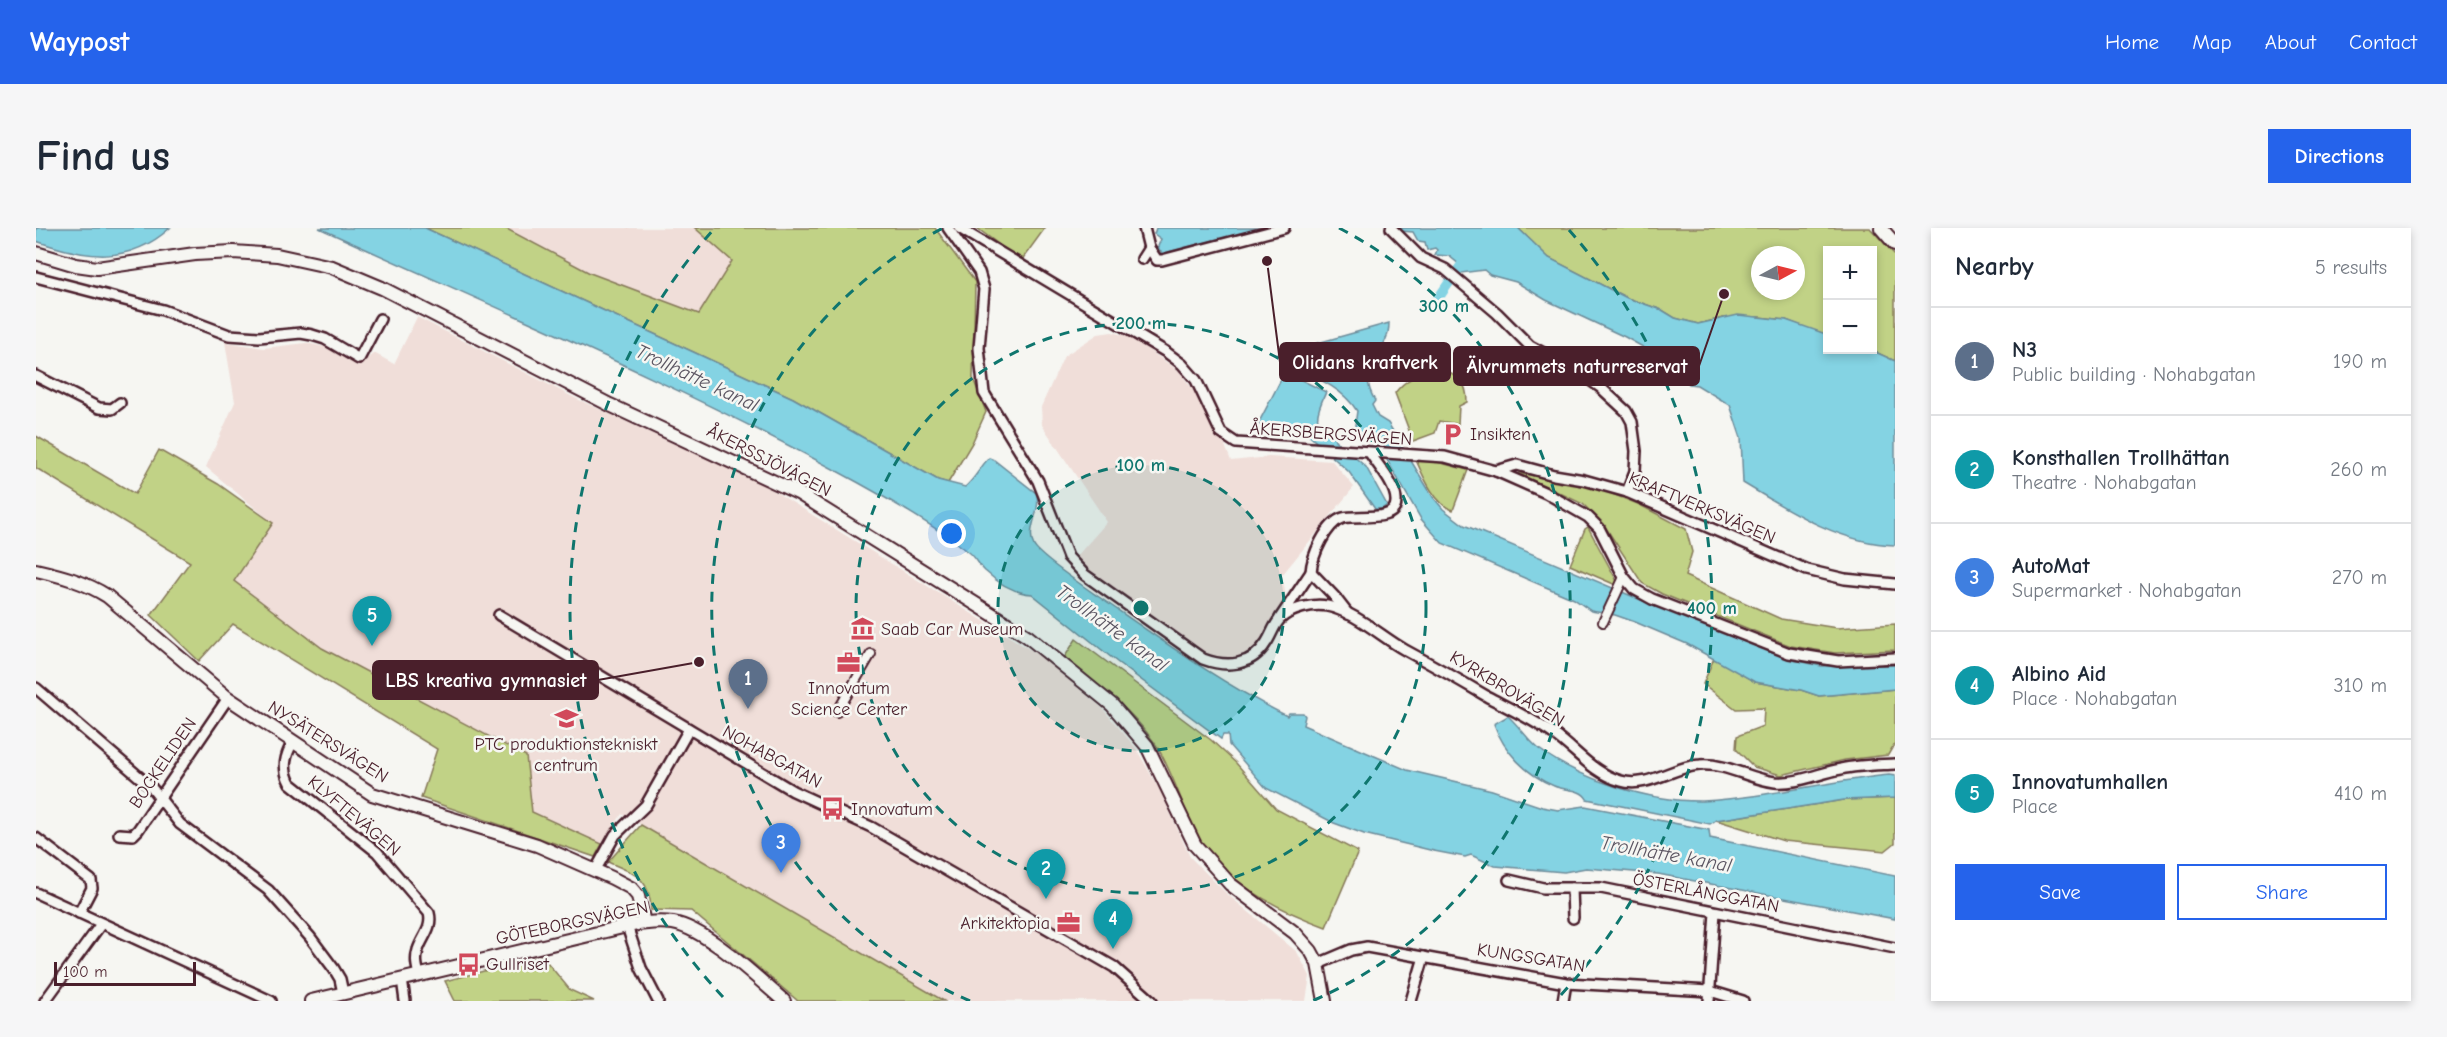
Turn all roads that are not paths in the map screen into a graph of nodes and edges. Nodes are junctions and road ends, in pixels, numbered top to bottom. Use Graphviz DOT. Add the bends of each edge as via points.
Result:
graph roads {
  1 [pos="948,228"];
  2 [pos="959,228"];
  3 [pos="1144,228"];
  4 [pos="1284,228"];
  5 [pos="1391,228"];
  6 [pos="1881,228"];
  7 [pos="1895,244"];
  8 [pos="1149,248"];
  9 [pos="36,253"];
  10 [pos="1142,259"];
  11 [pos="36,277"];
  12 [pos="380,319"];
  13 [pos="36,376"];
  14 [pos="120,403"];
  15 [pos="1374,454"];
  16 [pos="1496,471"];
  17 [pos="1627,492"];
  18 [pos="36,570"];
  19 [pos="1311,572"];
  20 [pos="1624,577"];
  21 [pos="1895,584"];
  22 [pos="1348,614"];
  23 [pos="499,615"];
  24 [pos="1280,618"];
  25 [pos="1603,622"];
  26 [pos="871,654"];
  27 [pos="1895,658"];
  28 [pos="36,688"];
  29 [pos="228,698"];
  30 [pos="837,712"];
  31 [pos="689,729"];
  32 [pos="293,742"];
  33 [pos="1895,764"];
  34 [pos="159,796"];
  35 [pos="119,834"];
  36 [pos="36,838"];
  37 [pos="595,871"];
  38 [pos="1509,880"];
  39 [pos="1572,888"];
  40 [pos="36,893"];
  41 [pos="1715,912"];
  42 [pos="79,913"];
  43 [pos="1573,918"];
  44 [pos="645,923"];
  45 [pos="101,924"];
  46 [pos="627,926"];
  47 [pos="1895,948"];
  48 [pos="1424,957"];
  49 [pos="1318,964"];
  50 [pos="419,975"];
  51 [pos="402,979"];
  52 [pos="1566,983"];
  53 [pos="1321,985"];
  54 [pos="343,993"];
  55 [pos="1709,996"];
  56 [pos="45,1001"];
  57 [pos="271,1001"];
  58 [pos="311,1001"];
  59 [pos="405,1001"];
  60 [pos="658,1001"];
  61 [pos="784,1001"];
  62 [pos="1152,1001"];
  63 [pos="1316,1001"];
  64 [pos="1325,1001"];
  65 [pos="1411,1001"];
  66 [pos="1563,1001"];
  67 [pos="1743,1001"];
  1 -- 24 [label="street" via="979,272 984,289 979,348 984,393 1038,482 1068,557 1085,575 1188,649 1214,663 1236,663 1254,657"];
  2 -- 15 [label="street, ÅKERSBERGSVÄGEN" via="1182,364 1196,380 1221,433 1236,443"];
  3 -- 8 [label="street"];
  4 -- 8 [label="street" via="1162,260 1157,260"];
  5 -- 17 [label="street" via="1421,258 1445,269 1497,313 1530,346 1585,376 1626,411 1632,422 1636,451 1635,471"];
  6 -- 7 [label="street"];
  8 -- 10 [label="street"];
  9 -- 49 [label="street, ÅKERSSJÖVÄGEN" via="97,267 210,252 256,253 313,262 357,277 610,405 798,493 1004,620 1112,705 1147,746 1195,845 1230,884 1301,940"];
  11 -- 12 [label="street" via="163,310 230,335 312,335 359,360"];
  13 -- 14 [label="street" via="99,408 112,409"];
  15 -- 16 [label="street, ÅKERSBERGSVÄGEN" via="1445,457"];
  15 -- 19 [label="street" via="1394,491 1394,510 1382,516 1353,516 1335,522 1315,552"];
  16 -- 17 [label="street, KRAFTVERKSVÄGEN" via="1516,465"];
  16 -- 20 [label="street, ÅKERSBERGSVÄGEN" via="1588,517 1599,528"];
  17 -- 21 [label="street, KRAFTVERKSVÄGEN" via="1807,570"];
  18 -- 29 [label="street, NYSÄTERSVÄGEN" via="89,585 107,596"];
  19 -- 22 [label="street, KYRKBROVÄGEN"];
  19 -- 24 [label="street"];
  20 -- 25 [label="street"];
  20 -- 27 [label="street, ÅKERSBERGSVÄGEN" via="1652,599 1789,653 1838,662"];
  22 -- 24 [label="street, KYRKBROVÄGEN" via="1316,605"];
  22 -- 33 [label="street, KYRKBROVÄGEN" via="1517,711 1555,735 1600,773 1622,782 1641,782 1701,764 1726,767 1774,782 1794,782 1842,768"];
  23 -- 31 [label="street, NOHABGATAN"];
  26 -- 30 [label="street"];
  28 -- 34 [label="street"];
  29 -- 32 [label="street, NYSÄTERSVÄGEN"];
  29 -- 34 [label="street, BOCKELIDEN"];
  31 -- 37 [label="street" via="646,805 615,836"];
  31 -- 62 [label="street, NOHABGATAN" via="793,791 871,826 1114,967"];
  32 -- 37 [label="street, NYSÄTERSVÄGEN" via="372,794 537,845"];
  32 -- 50 [label="street, KLYFTEVÄGEN" via="284,766 290,783 377,852 429,913 430,924 416,960"];
  34 -- 35 [label="street, BOCKELIDEN" via="133,835"];
  34 -- 54 [label="street" via="180,824 276,898 334,969"];
  36 -- 42 [label="street" via="91,880 92,888"];
  37 -- 44 [label="street, NYSÄTERSVÄGEN" via="631,888 641,903"];
  38 -- 39 [label="street, ÖSTERLÅNGGATAN" via="1533,887"];
  39 -- 41 [label="street, ÖSTERLÅNGGATAN" via="1600,888"];
  39 -- 43 [label="street"];
  40 -- 42 [label="street"];
  41 -- 47 [label="street, ÖSTERLÅNGGATAN"];
  41 -- 55 [label="street"];
  42 -- 45 [label="street"];
  44 -- 46 [label="street, GÖTEBORGSVÄGEN"];
  44 -- 61 [label="street, GÖTEBORGSVÄGEN" via="690,929"];
  45 -- 56 [label="street"];
  45 -- 57 [label="street"];
  46 -- 50 [label="street, GÖTEBORGSVÄGEN"];
  46 -- 60 [label="street" via="641,968"];
  48 -- 49 [label="street, KUNGSGATAN" via="1367,946"];
  48 -- 52 [label="street, KUNGSGATAN"];
  48 -- 65 [label="street"];
  49 -- 53 [label="street, ÅKERSSJÖVÄGEN"];
  50 -- 51 [label="street, GÖTEBORGSVÄGEN"];
  51 -- 54 [label="street, GÖTEBORGSVÄGEN"];
  51 -- 59 [label="street"];
  52 -- 55 [label="street, KUNGSGATAN"];
  52 -- 66 [label="street"];
  53 -- 63 [label="street, ÅKERSSJÖVÄGEN"];
  53 -- 64 [label="street, ÅKERSSJÖVÄGEN"];
  54 -- 58 [label="street, GÖTEBORGSVÄGEN"];
  55 -- 67 [label="street, KUNGSGATAN"];
}
